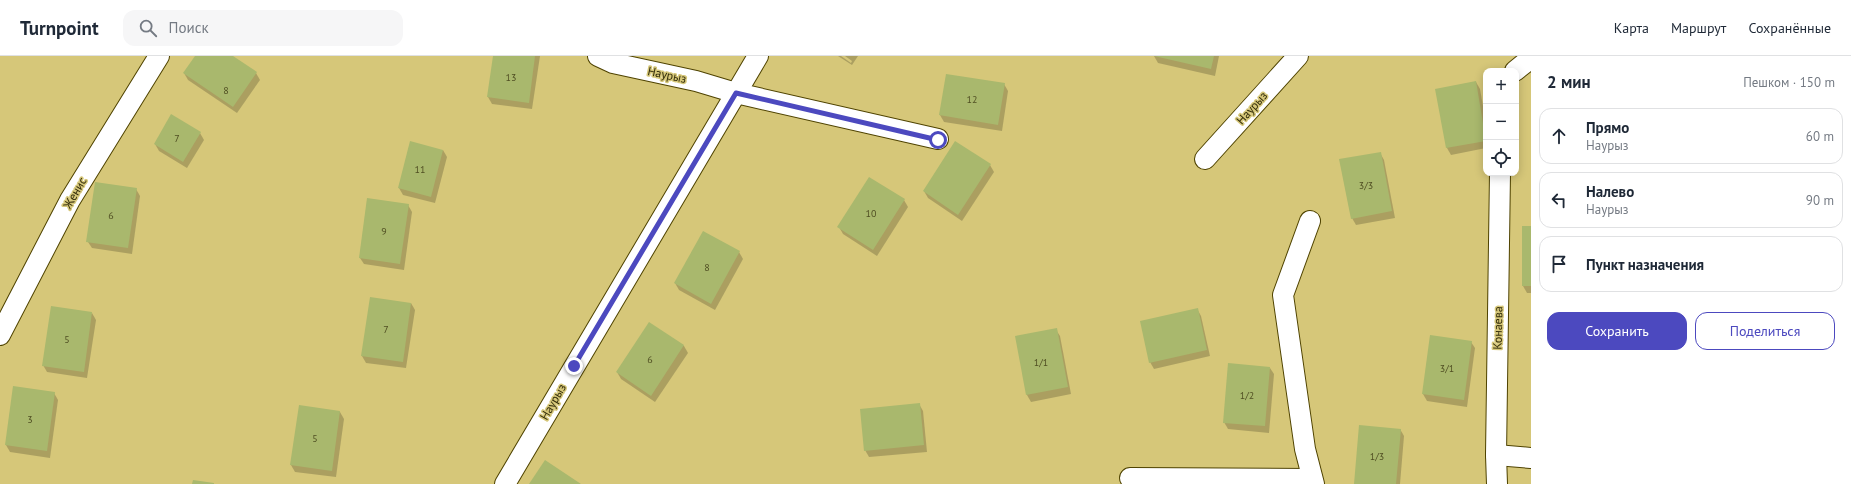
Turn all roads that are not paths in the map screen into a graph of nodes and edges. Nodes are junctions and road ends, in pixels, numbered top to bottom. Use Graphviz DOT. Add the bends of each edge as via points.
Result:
graph roads {
  1 [pos="159,56"];
  2 [pos="598,56"];
  3 [pos="758,56"];
  4 [pos="1298,56"];
  5 [pos="1531,58"];
  6 [pos="1519,68"];
  7 [pos="736,93"];
  8 [pos="938,140"];
  9 [pos="1205,159"];
  10 [pos="1500,176"];
  11 [pos="1310,221"];
  12 [pos="0,335"];
  13 [pos="1496,455"];
  14 [pos="1531,458"];
  15 [pos="1130,478"];
  16 [pos="1313,481"];
  17 [pos="505,484"];
  18 [pos="1497,484"];
  1 -- 12 [label="street, Женис" via="70,200"];
  2 -- 7 [label="street, Наурыз" via="613,63 696,81"];
  3 -- 7 [label="street, Наурыз"];
  4 -- 9 [label="street, Наурыз"];
  5 -- 6 [label="street"];
  7 -- 8 [label="street, Наурыз"];
  7 -- 17 [label="street, Наурыз"];
  10 -- 13 [label="street, Конаева"];
  11 -- 16 [label="street" via="1283,294 1305,449"];
  13 -- 14 [label="street"];
  13 -- 18 [label="street, Конаева"];
  15 -- 16 [label="street"];
}
